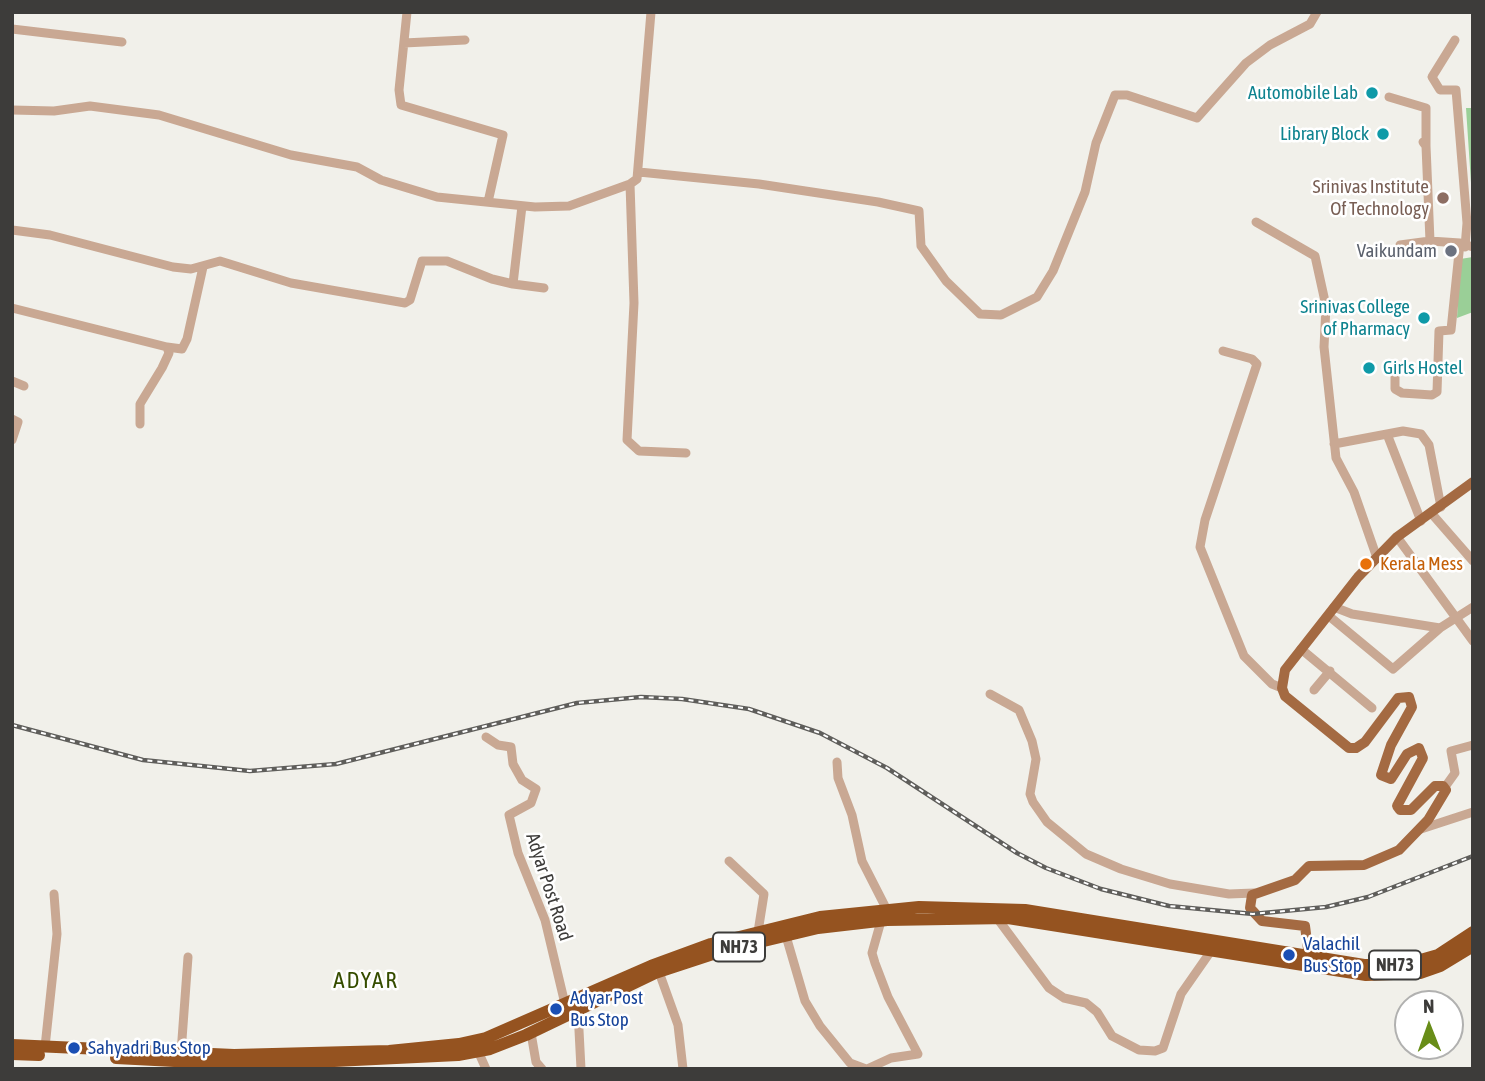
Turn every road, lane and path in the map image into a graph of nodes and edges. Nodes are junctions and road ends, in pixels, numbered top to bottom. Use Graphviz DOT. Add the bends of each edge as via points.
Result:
graph roads {
  1 [pos="407,12"];
  2 [pos="651,12"];
  3 [pos="1317,12"];
  4 [pos="12,29"];
  5 [pos="465,40"];
  6 [pos="1455,40"];
  7 [pos="122,42"];
  8 [pos="404,43"];
  9 [pos="1389,97"];
  10 [pos="12,110"];
  11 [pos="639,172"];
  12 [pos="630,184"];
  13 [pos="488,202"];
  14 [pos="522,206"];
  15 [pos="1256,222"];
  16 [pos="12,230"];
  17 [pos="1430,241"];
  18 [pos="1466,245"];
  19 [pos="1400,246"];
  20 [pos="203,267"];
  21 [pos="513,284"];
  22 [pos="544,288"];
  23 [pos="12,308"];
  24 [pos="167,348"];
  25 [pos="1223,351"];
  26 [pos="1395,372"];
  27 [pos="12,381"];
  28 [pos="24,386"];
  29 [pos="12,419"];
  30 [pos="140,424"];
  31 [pos="1387,434"];
  32 [pos="12,440"];
  33 [pos="1334,443"];
  34 [pos="686,453"];
  35 [pos="1471,488"];
  36 [pos="1436,510"];
  37 [pos="1421,521"];
  38 [pos="1397,537"];
  39 [pos="1377,558"];
  40 [pos="1473,561"];
  41 [pos="1473,607"];
  42 [pos="1332,612"];
  43 [pos="1458,617"];
  44 [pos="1440,628"];
  45 [pos="1473,641"];
  46 [pos="1301,649"];
  47 [pos="1330,671"];
  48 [pos="1282,688"];
  49 [pos="1314,690"];
  50 [pos="990,694"];
  51 [pos="1372,708"];
  52 [pos="486,737"];
  53 [pos="1473,745"];
  54 [pos="837,762"];
  55 [pos="1445,787"];
  56 [pos="1473,812"];
  57 [pos="1421,829"];
  58 [pos="729,861"];
  59 [pos="1254,892"];
  60 [pos="54,894"];
  61 [pos="884,915"];
  62 [pos="997,918"];
  63 [pos="758,932"];
  64 [pos="1473,932"];
  65 [pos="786,936"];
  66 [pos="1473,946"];
  67 [pos="1211,951"];
  68 [pos="188,957"];
  69 [pos="1310,963"];
  70 [pos="659,972"];
  71 [pos="644,974"];
  72 [pos="565,1004"];
  73 [pos="578,1011"];
  74 [pos="531,1033"];
  75 [pos="12,1045"];
  76 [pos="45,1047"];
  77 [pos="478,1051"];
  78 [pos="181,1053"];
  79 [pos="12,1054"];
  80 [pos="152,1064"];
  81 [pos="411,1064"];
  82 [pos="197,1065"];
  83 [pos="486,1069"];
  84 [pos="541,1069"];
  85 [pos="581,1069"];
  86 [pos="683,1069"];
  87 [pos="867,1069"];
  1 -- 8 [label="street"];
  2 -- 11 [label="street"];
  3 -- 11 [label="street" via="1310,24 1246,63 1197,118 1127,95 1115,96 1096,143 1085,192 1053,271 1037,297 1001,315 980,314 946,281 921,246 919,211 759,184"];
  4 -- 7 [label="street"];
  5 -- 8 [label="street"];
  6 -- 18 [label="street" via="1432,77 1440,90 1456,90"];
  8 -- 13 [label="street" via="401,106 503,135"];
  9 -- 17 [label="street" via="1426,108"];
  10 -- 13 [label="street" via="90,106 159,114 291,155 357,167 381,180 437,197"];
  11 -- 12 [label="street"];
  12 -- 14 [label="street" via="569,206"];
  12 -- 34 [label="street" via="634,303 627,440 639,451"];
  13 -- 14 [label="street"];
  14 -- 21 [label="street"];
  15 -- 33 [label="street" via="1314,256 1326,306 1324,347"];
  16 -- 20 [label="street" via="50,235 173,267"];
  17 -- 18 [label="street"];
  17 -- 19 [label="street"];
  18 -- 26 [label="street" via="1451,330 1439,331 1437,392 1402,393 1395,389"];
  20 -- 21 [label="street" via="220,261 290,283 405,303 410,300 422,261 447,261"];
  20 -- 24 [label="street" via="187,339 181,349"];
  21 -- 22 [label="street"];
  23 -- 24 [label="street"];
  24 -- 30 [label="street" via="162,368 140,404"];
  25 -- 48 [label="street" via="1257,364 1200,547 1244,656"];
  27 -- 28 [label="street"];
  29 -- 32 [label="street" via="19,422"];
  31 -- 33 [label="street"];
  31 -- 36 [label="street" via="1414,431 1424,438"];
  31 -- 37 [label="street"];
  33 -- 39 [label="street"];
  35 -- 36 [label="main road"];
  36 -- 37 [label="main road"];
  36 -- 40 [label="street"];
  37 -- 38 [label="main road"];
  38 -- 39 [label="main road"];
  38 -- 43 [label="street"];
  39 -- 42 [label="main road"];
  41 -- 43 [label="street"];
  42 -- 44 [label="street"];
  42 -- 44 [label="street" via="1393,669"];
  42 -- 46 [label="main road"];
  43 -- 44 [label="street"];
  43 -- 45 [label="street"];
  46 -- 47 [label="street"];
  46 -- 48 [label="main road" via="1284,670"];
  47 -- 49 [label="street"];
  47 -- 51 [label="street"];
  48 -- 55 [label="main road" via="1285,696 1343,746 1353,748 1376,732 1398,698 1409,697 1412,706 1381,775 1391,779 1407,754 1419,748 1423,758 1396,806 1410,810 1435,786"];
  50 -- 59 [label="street" via="1019,710 1032,741 1036,759 1030,793 1033,802 1047,822 1086,854 1170,884 1229,894"];
  52 -- 72 [label="street, Adyar Post Road" via="510,747 513,764 536,789 531,803 509,814 518,853 545,920"];
  53 -- 55 [label="street" via="1451,751 1455,773"];
  54 -- 61 [label="street" via="862,861"];
  55 -- 57 [label="main road"];
  56 -- 57 [label="street"];
  57 -- 59 [label="main road" via="1399,850 1373,862 1309,866 1295,880"];
  58 -- 63 [label="street" via="764,894"];
  59 -- 69 [label="main road" via="1250,908 1262,921 1305,926"];
  60 -- 76 [label="street" via="57,934"];
  61 -- 62 [label="highway, NH73"];
  61 -- 63 [label="highway, NH73" via="820,917"];
  61 -- 65 [label="highway, NH73"];
  61 -- 69 [label="highway, NH73" via="942,907 1025,911"];
  61 -- 87 [label="street" via="873,953 875,963 918,1054 891,1058"];
  62 -- 67 [label="highway, NH73"];
  62 -- 67 [label="street" via="1049,988 1064,998 1086,1003 1112,1036 1139,1051 1163,1048 1181,994"];
  63 -- 71 [label="highway, NH73" via="711,944"];
  64 -- 69 [label="highway, NH73" via="1438,955 1403,965"];
  65 -- 70 [label="highway, NH73"];
  65 -- 87 [label="street" via="810,1009 850,1063"];
  66 -- 69 [label="highway, NH73" via="1420,973 1366,975"];
  67 -- 69 [label="highway, NH73"];
  68 -- 78 [label="street"];
  70 -- 71 [label="highway, NH73"];
  70 -- 86 [label="street" via="678,1025"];
  71 -- 72 [label="highway, NH73"];
  71 -- 73 [label="highway, NH73"];
  72 -- 78 [label="highway, NH73" via="486,1038 459,1044 389,1051"];
  73 -- 74 [label="highway, NH73"];
  73 -- 85 [label="street"];
  74 -- 77 [label="highway, NH73"];
  74 -- 84 [label="street"];
  75 -- 76 [label="highway, NH73"];
  76 -- 78 [label="highway, NH73"];
  77 -- 81 [label="highway, NH73"];
  77 -- 83 [label="street"];
  79 -- 80 [label="highway, NH73"];
  80 -- 82 [label="highway, NH73"];
  81 -- 82 [label="highway, NH73"];
}
